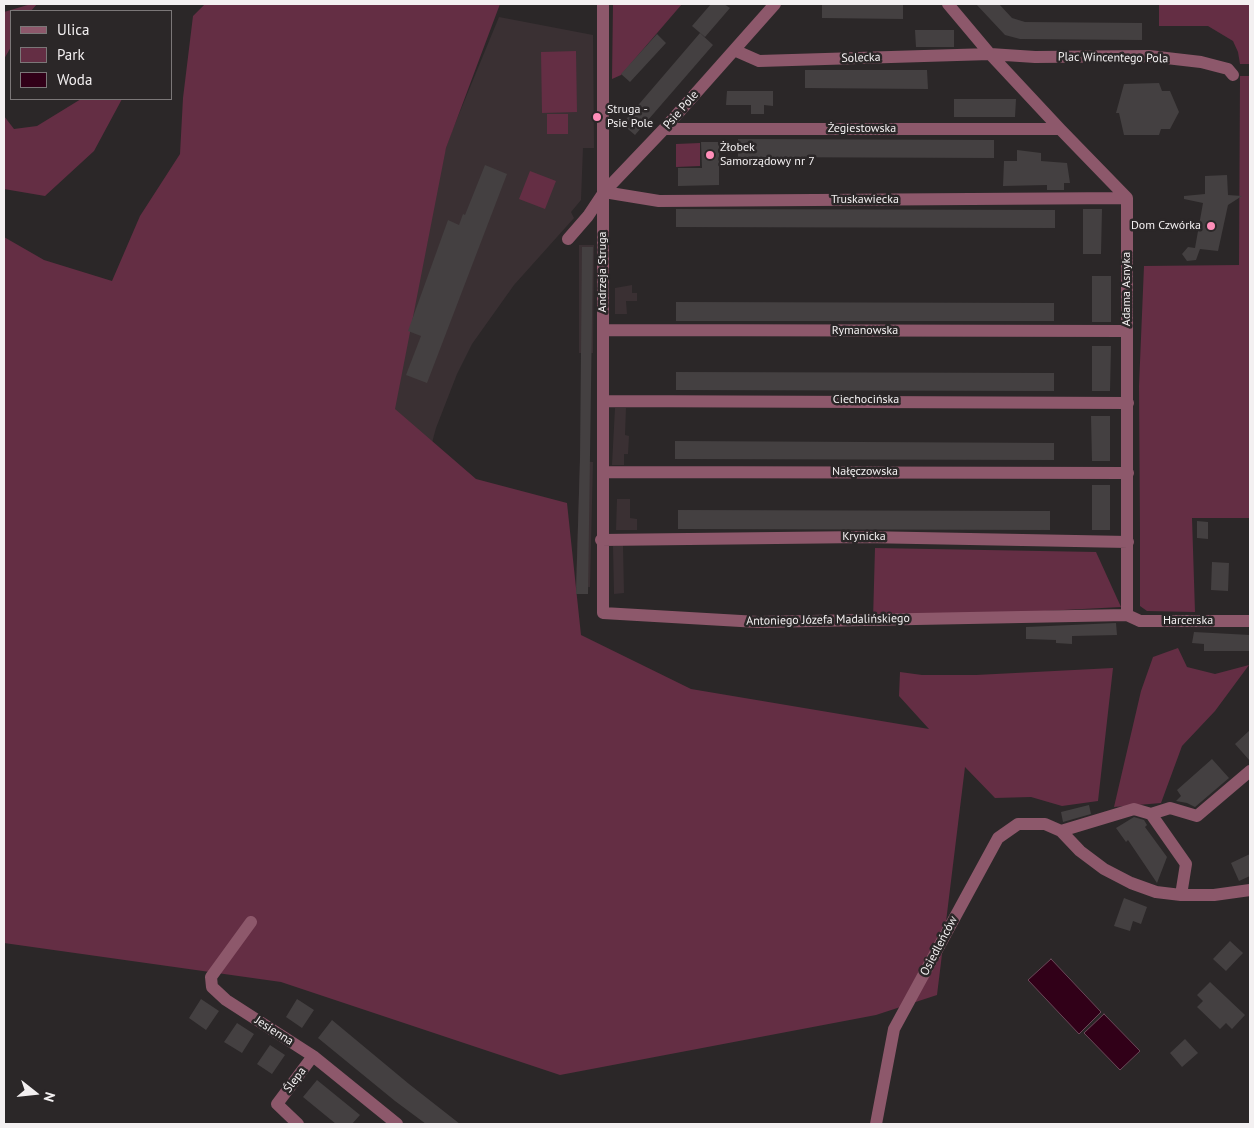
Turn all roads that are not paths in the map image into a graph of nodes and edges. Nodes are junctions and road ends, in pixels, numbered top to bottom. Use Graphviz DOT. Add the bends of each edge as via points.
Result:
graph roads {
  1 [pos="603,4"];
  2 [pos="775,4"];
  3 [pos="948,4"];
  4 [pos="734,50"];
  5 [pos="990,54"];
  6 [pos="1233,75"];
  7 [pos="664,129"];
  8 [pos="1060,130"];
  9 [pos="604,192"];
  10 [pos="1127,198"];
  11 [pos="568,239"];
  12 [pos="603,330"];
  13 [pos="1128,331"];
  14 [pos="604,401"];
  15 [pos="1128,403"];
  16 [pos="603,472"];
  17 [pos="1128,473"];
  18 [pos="601,540"];
  19 [pos="1128,542"];
  20 [pos="1128,615"];
  21 [pos="1250,621"];
  22 [pos="1250,771"];
  23 [pos="1150,814"];
  24 [pos="1060,831"];
  25 [pos="1250,890"];
  26 [pos="1181,895"];
  27 [pos="251,922"];
  28 [pos="313,1056"];
  29 [pos="298,1124"];
  30 [pos="397,1124"];
  31 [pos="876,1124"];
  1 -- 9 [label="street, Andrzeja Struga"];
  2 -- 4 [label="street, Psie Pole"];
  3 -- 5 [label="street"];
  4 -- 5 [label="street, Solecka" via="759,60"];
  4 -- 7 [label="street, Psie Pole"];
  5 -- 6 [label="street, Plac Wincentego Pola" via="1168,57 1214,65 1228,69"];
  5 -- 8 [label="street"];
  7 -- 8 [label="street, Żegiestowska"];
  7 -- 9 [label="street, Psie Pole"];
  8 -- 10 [label="street"];
  9 -- 10 [label="street, Truskawiecka" via="666,201"];
  9 -- 11 [label="street, Psie Pole"];
  9 -- 12 [label="street, Andrzeja Struga"];
  10 -- 13 [label="street, Adama Asnyka"];
  12 -- 13 [label="street, Rymanowska"];
  12 -- 14 [label="street, Andrzeja Struga"];
  13 -- 15 [label="street, Adama Asnyka"];
  14 -- 15 [label="street, Ciechocińska"];
  14 -- 16 [label="street, Andrzeja Struga"];
  15 -- 17 [label="street, Adama Asnyka"];
  16 -- 17 [label="street, Nałęczowska"];
  16 -- 18 [label="street, Andrzeja Struga"];
  17 -- 19 [label="street, Adama Asnyka"];
  18 -- 19 [label="street, Krynicka" via="864,537"];
  18 -- 20 [label="street, Antoniego Józefa Madalińskiego" via="603,613 758,622"];
  19 -- 20 [label="street, Adama Asnyka"];
  20 -- 21 [label="street, Harcerska" via="1140,621"];
  22 -- 23 [label="street" via="1197,816 1170,808"];
  23 -- 24 [label="street" via="1134,808"];
  23 -- 26 [label="street" via="1186,864"];
  24 -- 26 [label="street" via="1080,851 1118,876 1156,892"];
  24 -- 31 [label="street, Osiedleńców" via="1045,824 1018,824 998,838 894,1029"];
  25 -- 26 [label="street"];
  27 -- 28 [label="street, Jesienna" via="211,977 212,987 226,1000"];
  28 -- 29 [label="street, Ślepa" via="277,1104"];
  28 -- 30 [label="street, Jesienna"];
}
